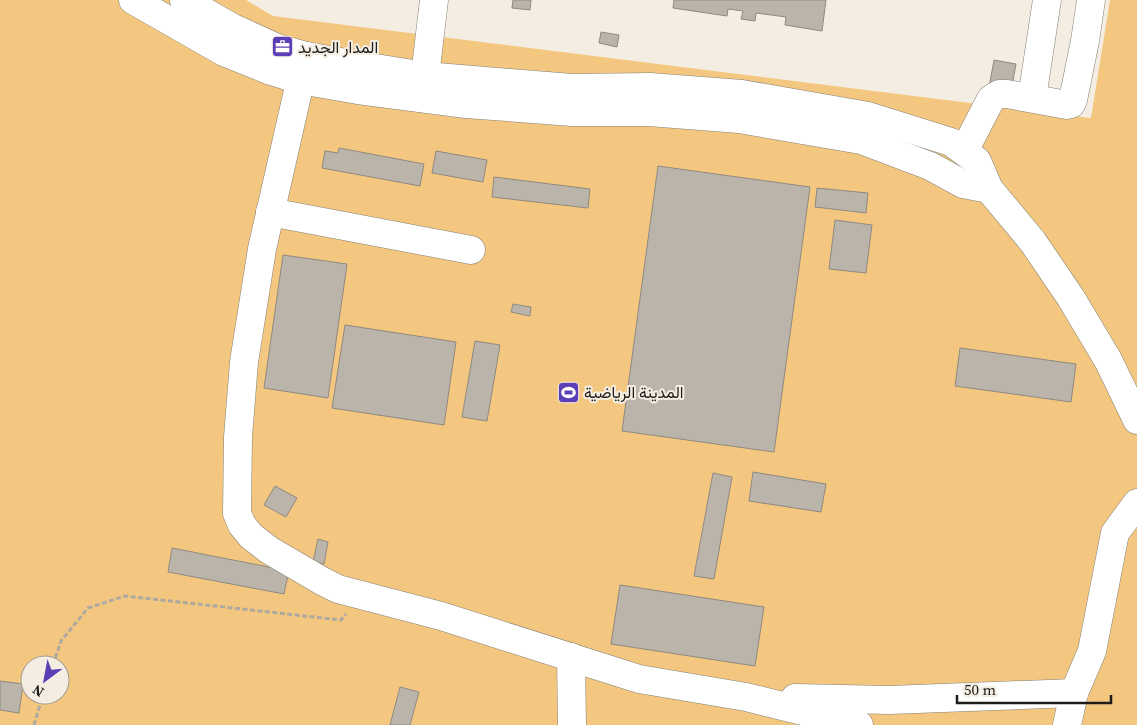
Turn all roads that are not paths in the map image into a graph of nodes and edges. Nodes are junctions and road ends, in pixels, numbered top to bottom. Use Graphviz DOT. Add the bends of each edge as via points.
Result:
graph roads {
  1 [pos="133,0"];
  2 [pos="184,0"];
  3 [pos="434,0"];
  4 [pos="1047,0"];
  5 [pos="1091,0"];
  6 [pos="303,68"];
  7 [pos="425,76"];
  8 [pos="1032,98"];
  9 [pos="964,151"];
  10 [pos="989,189"];
  11 [pos="270,212"];
  12 [pos="471,250"];
  13 [pos="1137,420"];
  14 [pos="1137,503"];
  15 [pos="571,658"];
  16 [pos="1074,692"];
  17 [pos="746,697"];
  18 [pos="572,725"];
  19 [pos="859,725"];
  20 [pos="1067,725"];
  1 -- 6 [label="lane" via="224,52 271,71"];
  2 -- 6 [label="lane" via="249,37 278,48"];
  3 -- 7 [label="lane"];
  4 -- 8 [label="lane"];
  5 -- 8 [label="lane" via="1071,104 1067,106"];
  6 -- 7 [label="lane"];
  6 -- 10 [label="lane" via="358,90 475,105 739,119 861,140 930,166 963,184"];
  6 -- 11 [label="lane"];
  7 -- 9 [label="lane" via="572,88 650,87 742,94 868,116 951,142"];
  8 -- 9 [label="lane" via="999,94 991,99"];
  9 -- 10 [label="lane" via="977,161"];
  10 -- 13 [label="lane" via="1033,242 1071,298 1108,360"];
  11 -- 12 [label="lane"];
  11 -- 15 [label="lane" via="244,362 237,512 242,525 270,550 338,589 441,616"];
  14 -- 16 [label="lane" via="1115,533 1092,651"];
  15 -- 17 [label="lane" via="639,679"];
  15 -- 18 [label="lane"];
  16 -- 17 [label="lane" via="889,700"];
  16 -- 20 [label="lane"];
  17 -- 19 [label="lane"];
}
